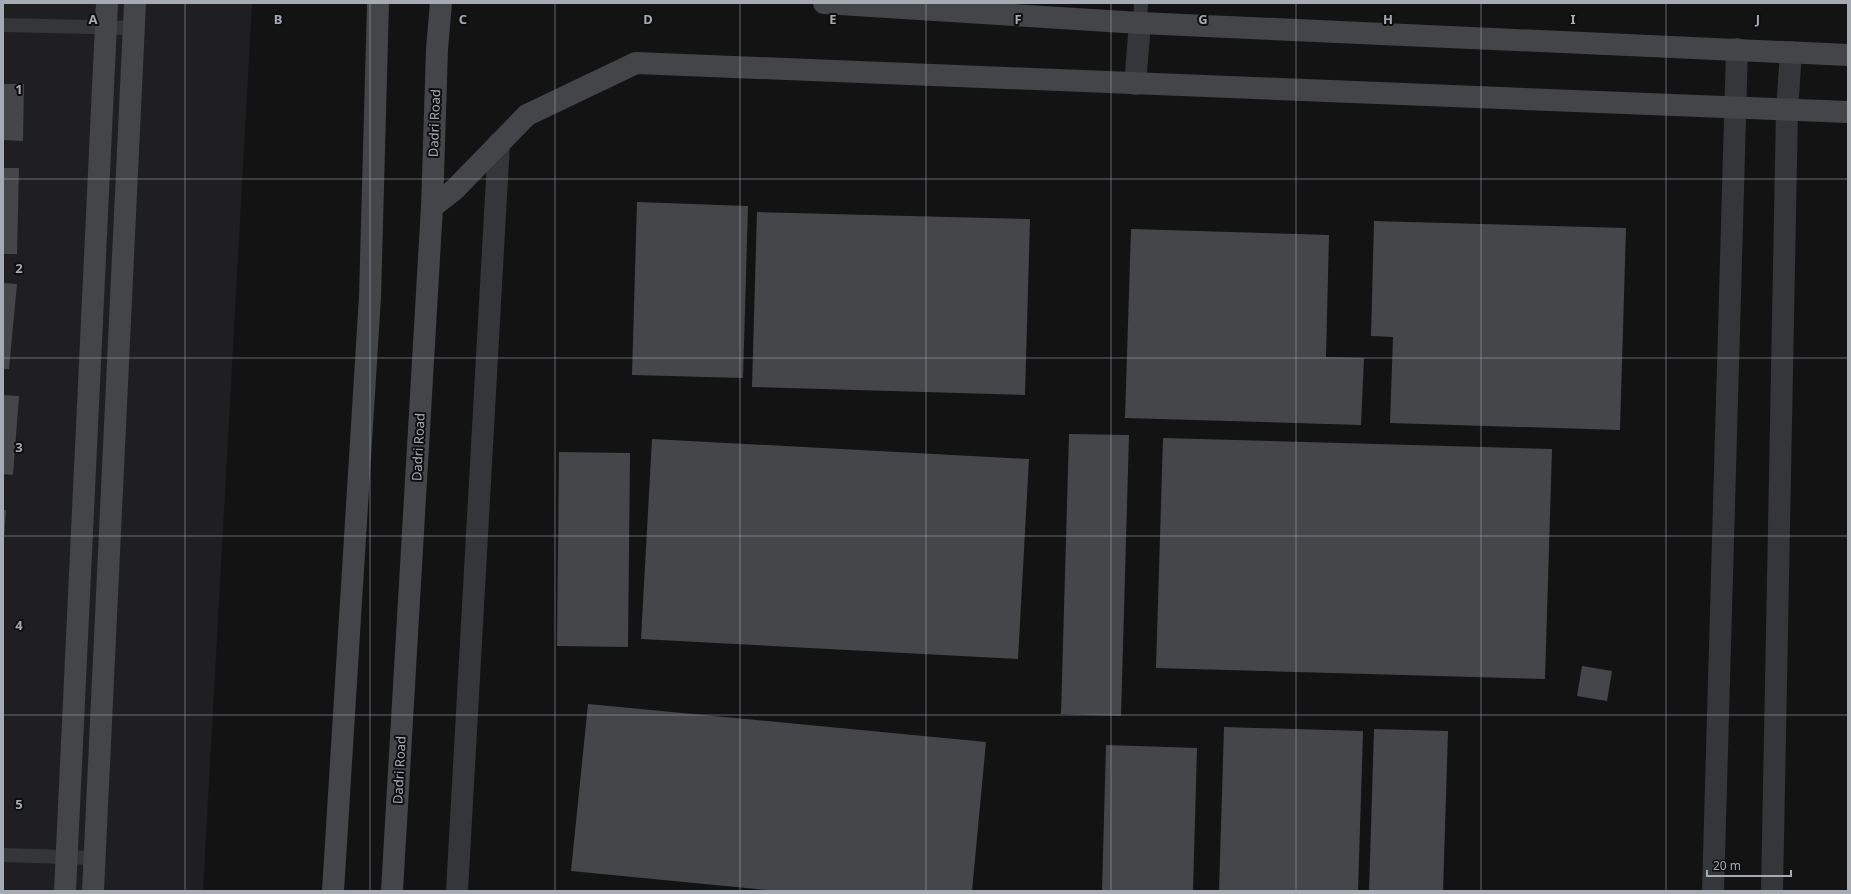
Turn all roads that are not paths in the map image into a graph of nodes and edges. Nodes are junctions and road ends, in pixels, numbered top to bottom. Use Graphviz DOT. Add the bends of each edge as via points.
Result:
graph roads {
  1 [pos="107,3"];
  2 [pos="135,3"];
  3 [pos="378,3"];
  4 [pos="442,3"];
  5 [pos="824,3"];
  6 [pos="1141,13"];
  7 [pos="3,25"];
  8 [pos="106,28"];
  9 [pos="134,28"];
  10 [pos="1737,49"];
  11 [pos="1791,52"];
  12 [pos="1848,55"];
  13 [pos="1135,84"];
  14 [pos="1735,107"];
  15 [pos="1787,110"];
  16 [pos="1848,112"];
  17 [pos="499,143"];
  18 [pos="432,207"];
  19 [pos="3,855"];
  20 [pos="66,857"];
  21 [pos="95,858"];
  22 [pos="65,891"];
  23 [pos="94,891"];
  24 [pos="333,891"];
  25 [pos="392,891"];
  26 [pos="458,891"];
  27 [pos="1713,891"];
  28 [pos="1772,891"];
  1 -- 8 [label="street"];
  2 -- 9 [label="street"];
  3 -- 24 [label="street" via="370,297"];
  4 -- 18 [label="street, Dadri Road" via="437,49"];
  5 -- 6 [label="street"];
  6 -- 10 [label="street"];
  6 -- 13 [label="street"];
  7 -- 8 [label="lane"];
  8 -- 9 [label="lane"];
  8 -- 20 [label="street"];
  9 -- 21 [label="street"];
  10 -- 11 [label="street"];
  10 -- 14 [label="street"];
  11 -- 12 [label="street"];
  11 -- 15 [label="street"];
  13 -- 14 [label="street"];
  13 -- 17 [label="street" via="636,63 527,115"];
  14 -- 15 [label="street"];
  14 -- 27 [label="street"];
  15 -- 16 [label="street"];
  15 -- 28 [label="street"];
  17 -- 18 [label="street" via="454,190"];
  17 -- 26 [label="street"];
  18 -- 25 [label="street, Dadri Road"];
  19 -- 20 [label="lane"];
  20 -- 21 [label="lane"];
  20 -- 22 [label="street"];
  21 -- 23 [label="street"];
}
